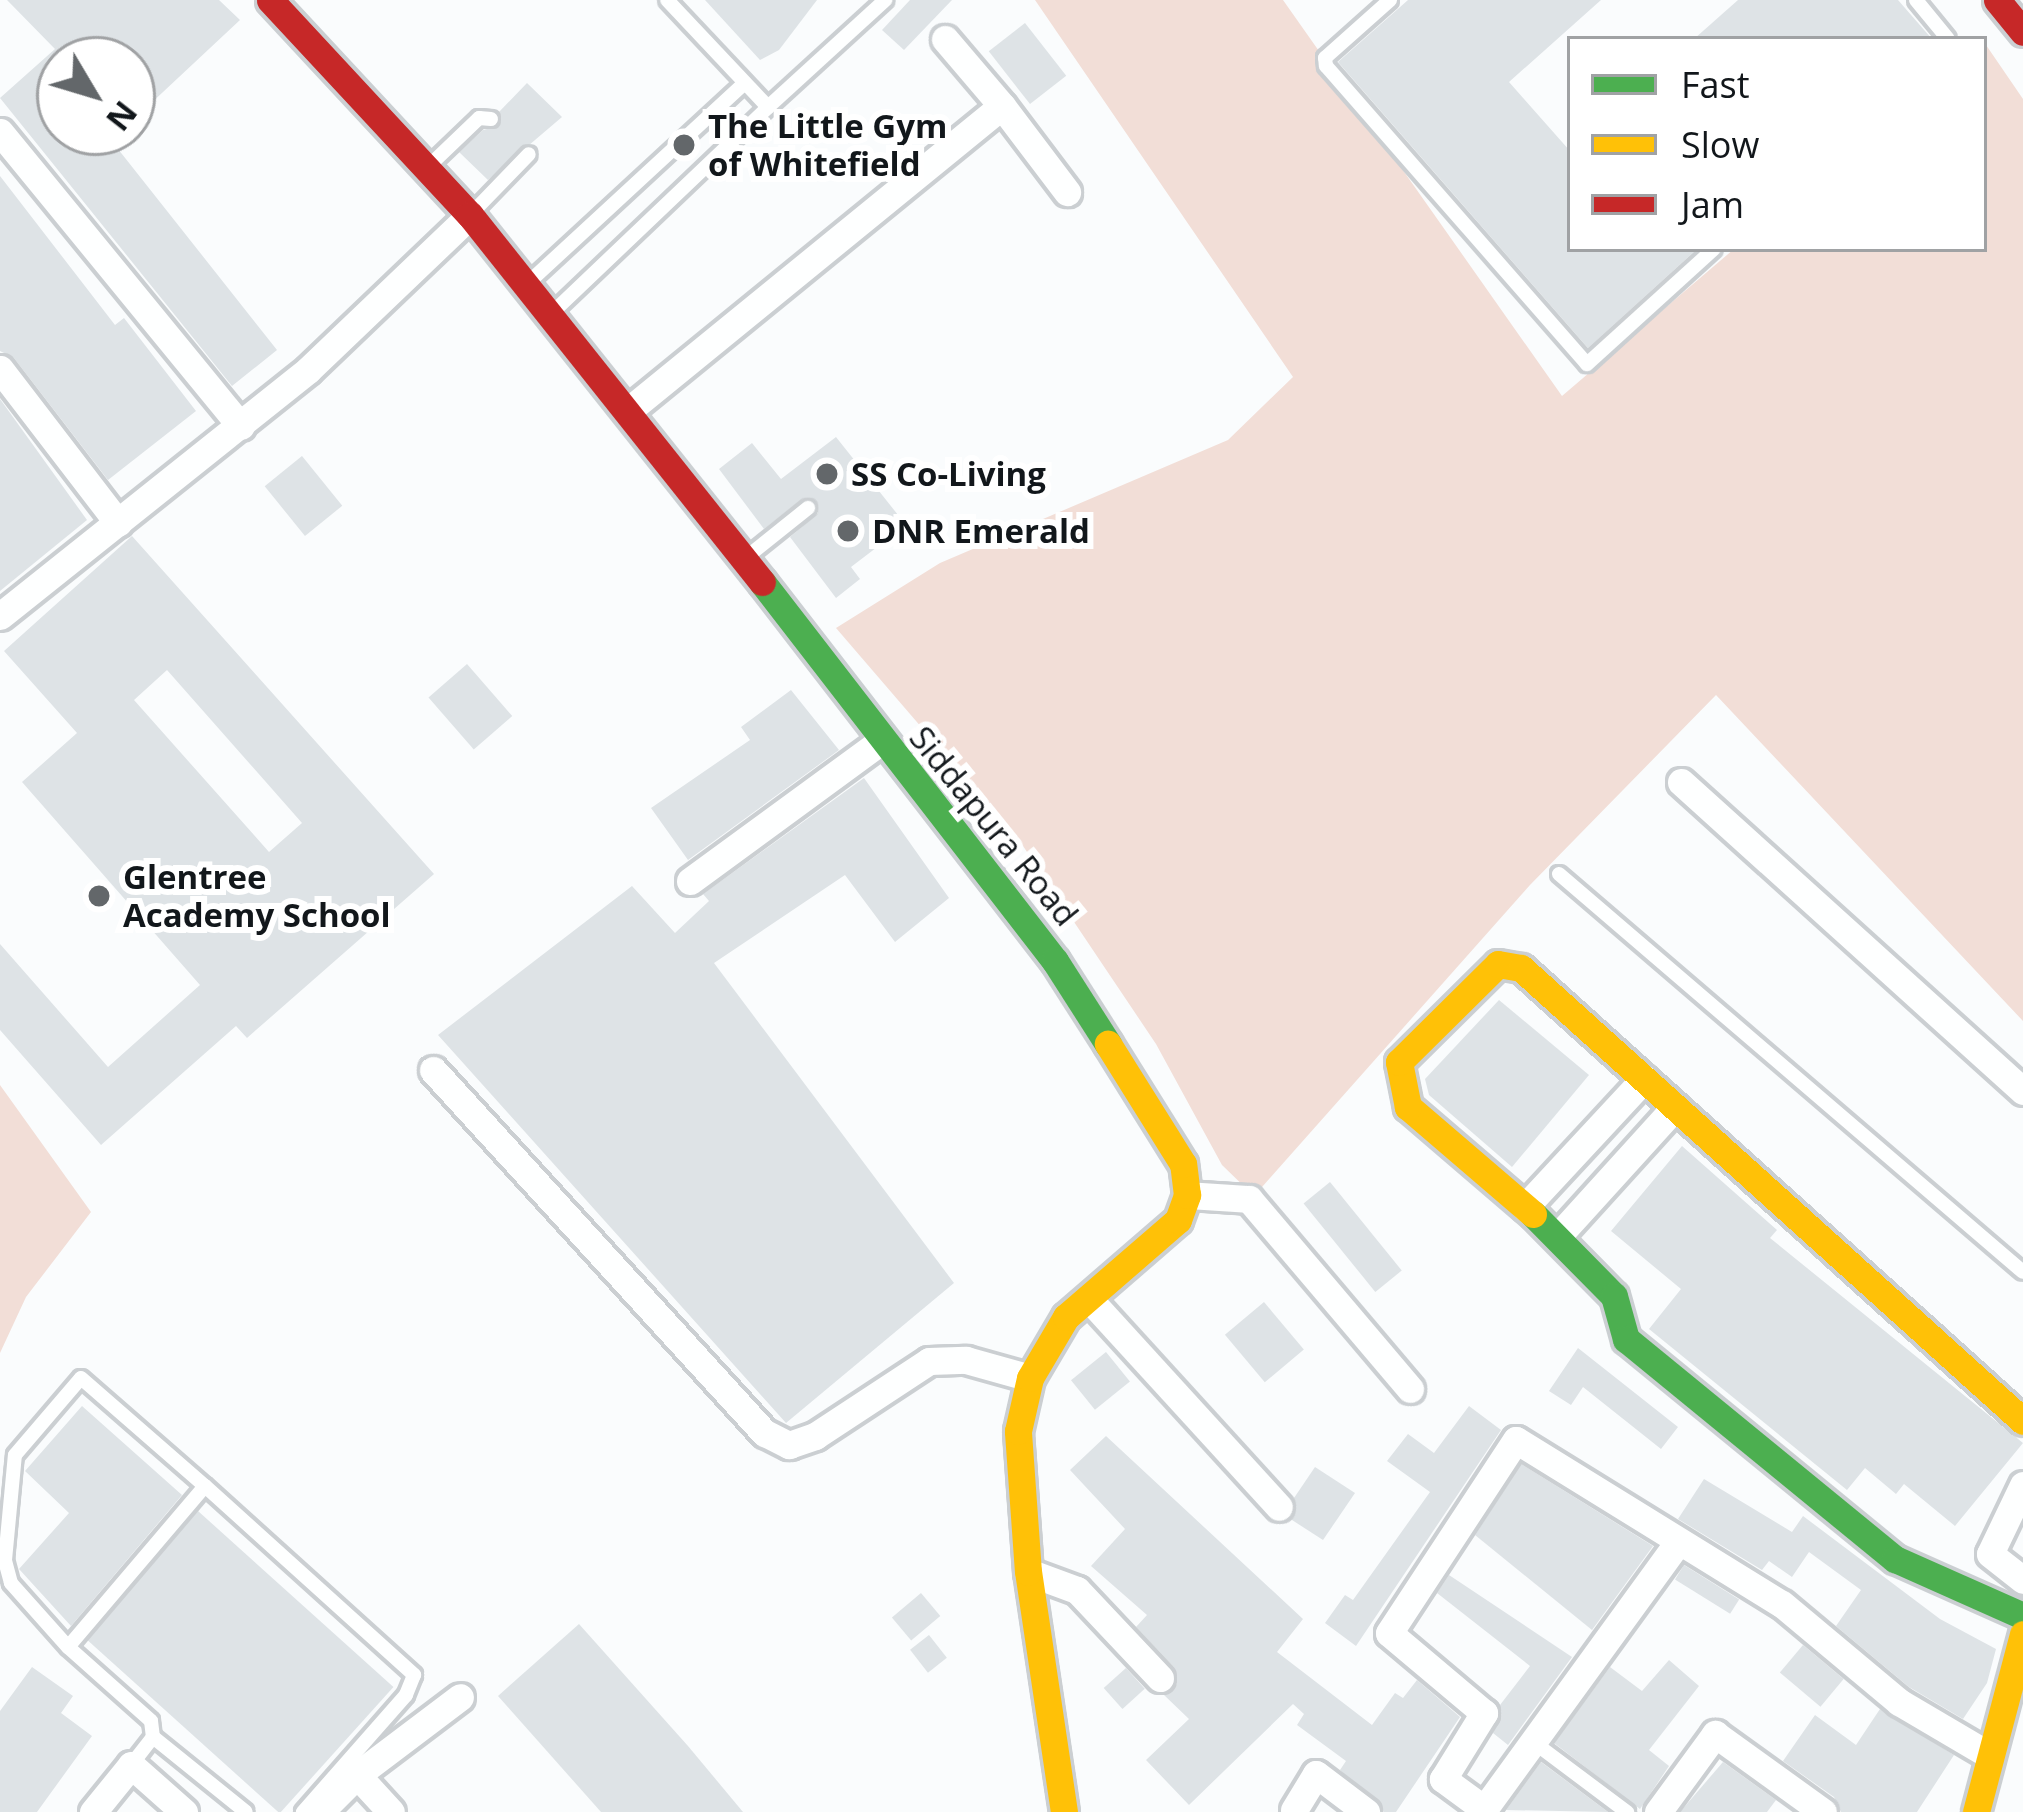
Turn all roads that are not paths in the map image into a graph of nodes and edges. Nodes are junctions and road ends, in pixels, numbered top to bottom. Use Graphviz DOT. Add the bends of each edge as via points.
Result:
graph roads {
  1 [pos="270,0"];
  2 [pos="667,0"];
  3 [pos="885,0"];
  4 [pos="1390,0"];
  5 [pos="1916,0"];
  6 [pos="1997,0"];
  7 [pos="2023,32"];
  8 [pos="1946,36"];
  9 [pos="945,38"];
  10 [pos="745,83"];
  11 [pos="1002,106"];
  12 [pos="767,107"];
  13 [pos="490,118"];
  14 [pos="0,132"];
  15 [pos="529,154"];
  16 [pos="427,169"];
  17 [pos="1067,193"];
  18 [pos="470,215"];
  19 [pos="1711,252"];
  20 [pos="527,285"];
  21 [pos="552,313"];
  22 [pos="0,369"];
  23 [pos="629,410"];
  24 [pos="241,426"];
  25 [pos="808,508"];
  26 [pos="118,523"];
  27 [pos="744,559"];
  28 [pos="2,612"];
  29 [pos="880,742"];
  30 [pos="1681,782"];
  31 [pos="1559,874"];
  32 [pos="690,880"];
  33 [pos="433,1070"];
  34 [pos="1644,1079"];
  35 [pos="2023,1090"];
  36 [pos="1675,1106"];
  37 [pos="1187,1195"];
  38 [pos="1526,1208"];
  39 [pos="1558,1235"];
  40 [pos="2023,1272"];
  41 [pos="1090,1300"];
  42 [pos="1030,1378"];
  43 [pos="1410,1389"];
  44 [pos="2023,1421"];
  45 [pos="2023,1485"];
  46 [pos="205,1486"];
  47 [pos="1279,1507"];
  48 [pos="1678,1542"];
  49 [pos="1028,1572"];
  50 [pos="2023,1580"];
  51 [pos="2023,1616"];
  52 [pos="2022,1644"];
  53 [pos="68,1647"];
  54 [pos="1160,1678"];
  55 [pos="460,1697"];
  56 [pos="153,1737"];
  57 [pos="1532,1742"];
  58 [pos="1989,1755"];
  59 [pos="131,1765"];
  60 [pos="357,1775"];
  61 [pos="1983,1809"];
  62 [pos="1294,1810"];
  63 [pos="1483,1810"];
  64 [pos="93,1812"];
  65 [pos="184,1812"];
  66 [pos="246,1812"];
  67 [pos="303,1812"];
  68 [pos="320,1812"];
  69 [pos="392,1812"];
  70 [pos="1064,1812"];
  71 [pos="1366,1812"];
  72 [pos="1627,1812"];
  73 [pos="1658,1812"];
  74 [pos="1823,1812"];
  1 -- 16 [label="street, Siddapura Road"];
  2 -- 10 [label="lane"];
  3 -- 12 [label="lane"];
  4 -- 19 [label="lane" via="1324,58 1326,67 1587,364"];
  5 -- 8 [label="lane"];
  6 -- 7 [label="street"];
  9 -- 11 [label="street"];
  10 -- 12 [label="lane"];
  10 -- 20 [label="lane"];
  11 -- 17 [label="street"];
  11 -- 23 [label="street"];
  12 -- 21 [label="lane"];
  13 -- 16 [label="lane" via="479,118"];
  14 -- 24 [label="street"];
  15 -- 18 [label="lane"];
  16 -- 18 [label="street, Siddapura Road"];
  18 -- 20 [label="street, Siddapura Road"];
  18 -- 24 [label="street"];
  20 -- 21 [label="street, Siddapura Road"];
  21 -- 23 [label="street, Siddapura Road"];
  22 -- 26 [label="street"];
  23 -- 27 [label="street, Siddapura Road"];
  24 -- 26 [label="street"];
  25 -- 27 [label="lane"];
  26 -- 28 [label="street"];
  27 -- 29 [label="street, Siddapura Road"];
  29 -- 32 [label="street"];
  29 -- 37 [label="street, Siddapura Road" via="1119,1053 1183,1164"];
  30 -- 35 [label="street"];
  31 -- 40 [label="lane"];
  33 -- 42 [label="street" via="765,1433 789,1445 929,1360 966,1360"];
  34 -- 36 [label="street"];
  34 -- 38 [label="street"];
  34 -- 38 [label="street" via="1521,968 1498,964 1399,1062 1408,1107"];
  36 -- 39 [label="street"];
  36 -- 44 [label="street"];
  37 -- 41 [label="street" via="1178,1220"];
  37 -- 43 [label="street" via="1249,1199"];
  38 -- 39 [label="street"];
  39 -- 51 [label="street" via="1614,1297 1626,1340 1894,1559"];
  41 -- 42 [label="street" via="1066,1317"];
  41 -- 47 [label="street"];
  42 -- 49 [label="street" via="1018,1431"];
  45 -- 50 [label="street" via="1990,1554"];
  46 -- 53 [label="lane"];
  46 -- 53 [label="lane" via="81,1378 32,1430 12,1468 6,1571"];
  46 -- 67 [label="lane" via="414,1675 406,1695"];
  48 -- 57 [label="street"];
  48 -- 58 [label="street" via="1808,1622 1899,1702"];
  48 -- 63 [label="street" via="1516,1440 1389,1633 1484,1713 1443,1779"];
  49 -- 54 [label="street" via="1077,1590"];
  49 -- 70 [label="street"];
  52 -- 58 [label="street"];
  53 -- 56 [label="lane" via="151,1721"];
  55 -- 60 [label="street"];
  56 -- 59 [label="lane"];
  56 -- 66 [label="lane"];
  57 -- 63 [label="street"];
  57 -- 72 [label="lane"];
  58 -- 61 [label="street"];
  59 -- 64 [label="street"];
  59 -- 65 [label="street"];
  60 -- 68 [label="street"];
  60 -- 69 [label="street"];
  62 -- 71 [label="street" via="1316,1774"];
  73 -- 74 [label="street" via="1715,1734"];
}
